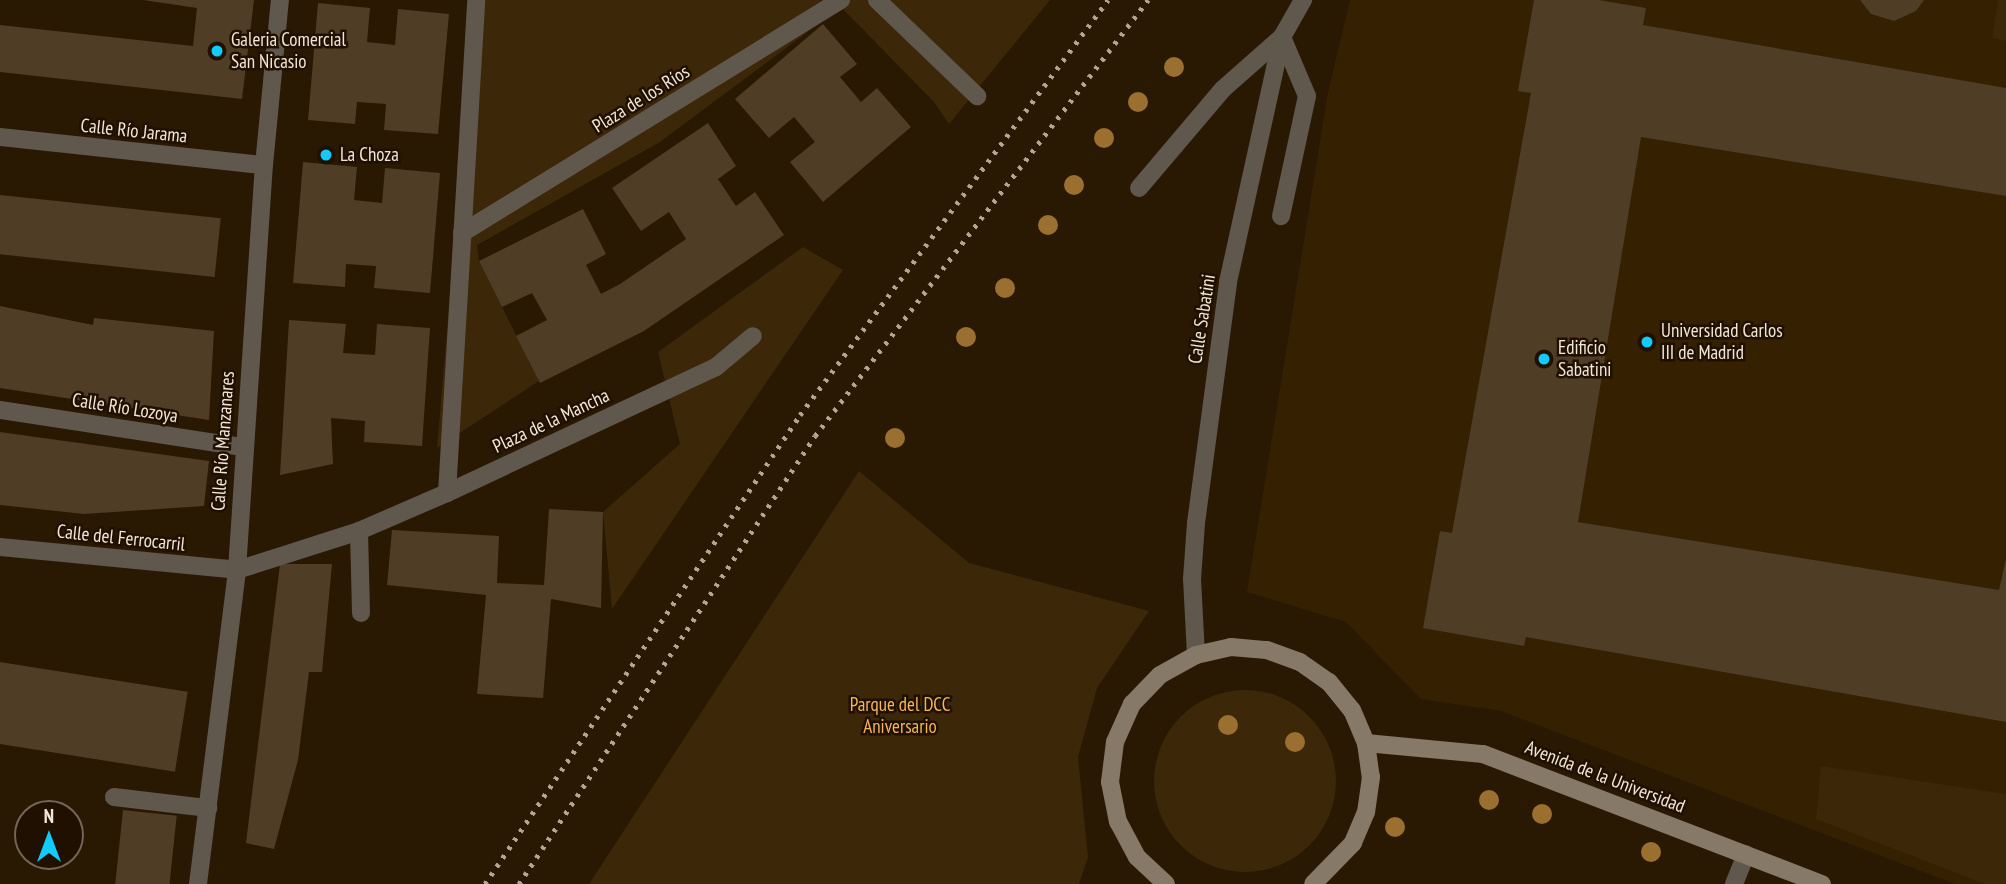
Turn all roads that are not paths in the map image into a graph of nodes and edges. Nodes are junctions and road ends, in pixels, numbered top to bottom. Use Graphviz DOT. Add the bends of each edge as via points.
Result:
graph roads {
  1 [pos="280,0"];
  2 [pos="476,0"];
  3 [pos="841,0"];
  4 [pos="877,0"];
  5 [pos="1303,0"];
  6 [pos="1282,37"];
  7 [pos="977,96"];
  8 [pos="0,137"];
  9 [pos="264,165"];
  10 [pos="1139,188"];
  11 [pos="1281,216"];
  12 [pos="462,233"];
  13 [pos="753,335"];
  14 [pos="0,410"];
  15 [pos="243,447"];
  16 [pos="447,493"];
  17 [pos="359,531"];
  18 [pos="0,547"];
  19 [pos="237,570"];
  20 [pos="361,613"];
  21 [pos="1196,655"];
  22 [pos="1366,743"];
  23 [pos="114,797"];
  24 [pos="208,808"];
  25 [pos="1746,854"];
  26 [pos="198,884"];
  27 [pos="1166,884"];
  28 [pos="1313,884"];
  29 [pos="1734,884"];
  30 [pos="1822,884"];
  1 -- 9 [label="street, Calle Río Manzanares"];
  2 -- 12 [label="street"];
  3 -- 12 [label="street, Plaza de los Ríos"];
  4 -- 7 [label="street"];
  5 -- 6 [label="street, Calle Sabatini"];
  6 -- 10 [label="street" via="1223,89"];
  6 -- 11 [label="street" via="1307,96"];
  6 -- 21 [label="street, Calle Sabatini" via="1228,282 1203,454 1192,579"];
  8 -- 9 [label="street, Calle Río Jarama"];
  9 -- 15 [label="street, Calle Río Manzanares"];
  12 -- 16 [label="street"];
  13 -- 16 [label="street, Plaza de la Mancha" via="716,367"];
  14 -- 15 [label="street, Calle Río Lozoya"];
  15 -- 19 [label="street, Calle Río Manzanares"];
  16 -- 17 [label="street, Plaza de la Mancha"];
  17 -- 19 [label="street, Plaza de la Mancha"];
  17 -- 20 [label="street"];
  18 -- 19 [label="street, Calle del Ferrocarril"];
  19 -- 24 [label="street, Calle Río Manzanares"];
  21 -- 22 [label="main road" via="1231,647 1267,650 1300,662 1329,682 1352,710"];
  21 -- 27 [label="main road" via="1160,675 1132,704 1115,742 1110,782 1118,822 1137,857"];
  22 -- 25 [label="main road, Avenida de la Universidad" via="1483,754"];
  22 -- 28 [label="main road" via="1371,777 1366,811 1353,843"];
  23 -- 24 [label="street"];
  24 -- 26 [label="street, Calle Río Manzanares"];
  25 -- 29 [label="street"];
  25 -- 30 [label="main road, Avenida de la Universidad"];
}
